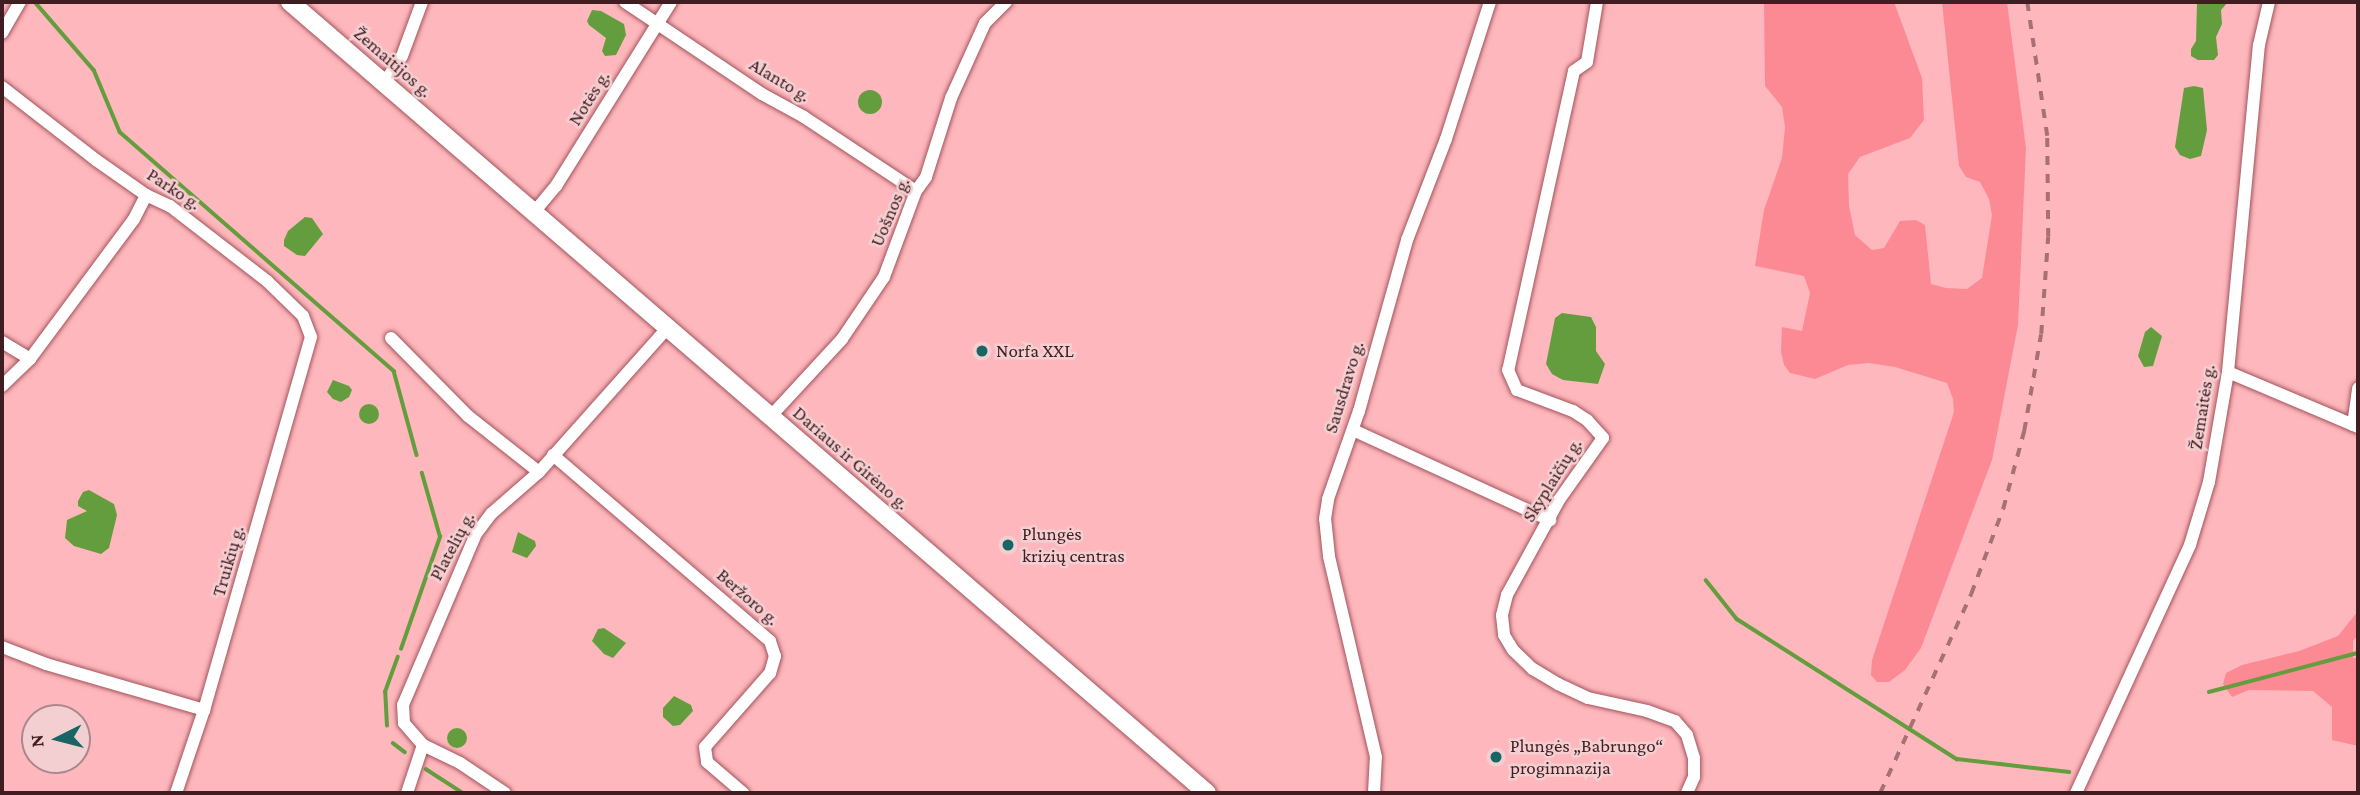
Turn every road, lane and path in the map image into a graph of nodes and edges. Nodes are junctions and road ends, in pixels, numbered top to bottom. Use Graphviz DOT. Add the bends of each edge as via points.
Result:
graph roads {
  1 [pos="20,2"];
  2 [pos="290,2"];
  3 [pos="422,2"];
  4 [pos="625,2"];
  5 [pos="671,2"];
  6 [pos="1006,2"];
  7 [pos="1490,2"];
  8 [pos="1597,2"];
  9 [pos="2269,2"];
  10 [pos="659,22"];
  11 [pos="2,33"];
  12 [pos="385,82"];
  13 [pos="2,87"];
  14 [pos="468,155"];
  15 [pos="916,191"];
  16 [pos="146,195"];
  17 [pos="535,212"];
  18 [pos="668,327"];
  19 [pos="311,337"];
  20 [pos="391,338"];
  21 [pos="2,342"];
  22 [pos="30,359"];
  23 [pos="2228,372"];
  24 [pos="2,386"];
  25 [pos="2358,388"];
  26 [pos="771,416"];
  27 [pos="2356,426"];
  28 [pos="1353,430"];
  29 [pos="553,455"];
  30 [pos="539,472"];
  31 [pos="1550,520"];
  32 [pos="2,648"];
  33 [pos="204,710"];
  34 [pos="423,745"];
  35 [pos="176,793"];
  36 [pos="407,793"];
  37 [pos="505,793"];
  38 [pos="743,793"];
  39 [pos="1207,793"];
  40 [pos="1374,793"];
  41 [pos="1687,793"];
  42 [pos="2076,793"];
  1 -- 11 [label="street"];
  2 -- 12 [label="main road, Žemaitijos g."];
  3 -- 12 [label="street" via="402,56"];
  4 -- 10 [label="street, Alanto g."];
  5 -- 10 [label="street, Notės g."];
  6 -- 15 [label="street, Uošnos g." via="985,23 951,98 926,177"];
  7 -- 28 [label="street, Sausdravo g." via="1446,139 1407,240"];
  8 -- 31 [label="street, Skyplaičių g." via="1587,62 1574,71 1508,359 1510,380 1517,390 1573,411 1603,438"];
  9 -- 23 [label="street, Žemaitės g." via="2259,45"];
  10 -- 15 [label="street, Alanto g." via="762,94"];
  10 -- 17 [label="street, Notės g."];
  12 -- 14 [label="main road, Žemaitijos g."];
  13 -- 16 [label="street, Parko g."];
  14 -- 17 [label="main road, Dariaus ir Girėno g."];
  15 -- 26 [label="street, Uošnos g." via="884,276 842,339"];
  16 -- 19 [label="street, Parko g." via="170,206 267,281 303,316"];
  16 -- 22 [label="street" via="134,219"];
  17 -- 18 [label="main road, Dariaus ir Girėno g."];
  18 -- 26 [label="main road, Dariaus ir Girėno g."];
  18 -- 29 [label="street, Platelių g."];
  19 -- 33 [label="street, Truikių g."];
  20 -- 30 [label="street" via="468,416"];
  21 -- 22 [label="street"];
  22 -- 24 [label="street"];
  23 -- 27 [label="street"];
  23 -- 42 [label="street, Žemaitės g." via="2209,482 2190,545"];
  25 -- 27 [label="street"];
  26 -- 39 [label="main road, Dariaus ir Girėno g."];
  28 -- 31 [label="street"];
  28 -- 40 [label="street, Sausdravo g." via="1332,483 1326,534 1374,743"];
  29 -- 30 [label="street, Platelių g."];
  29 -- 38 [label="street, Beržoro g." via="770,641 775,656 770,673 705,747 707,762"];
  30 -- 34 [label="street, Platelių g." via="492,513 464,557 403,705 404,723"];
  31 -- 41 [label="street, Skyplaičių g." via="1507,595 1504,635 1513,650 1558,684 1588,698 1675,721 1688,735 1694,758 1694,777"];
  32 -- 33 [label="street"];
  33 -- 35 [label="street, Truikių g."];
  34 -- 36 [label="street"];
  34 -- 37 [label="street"];
}
